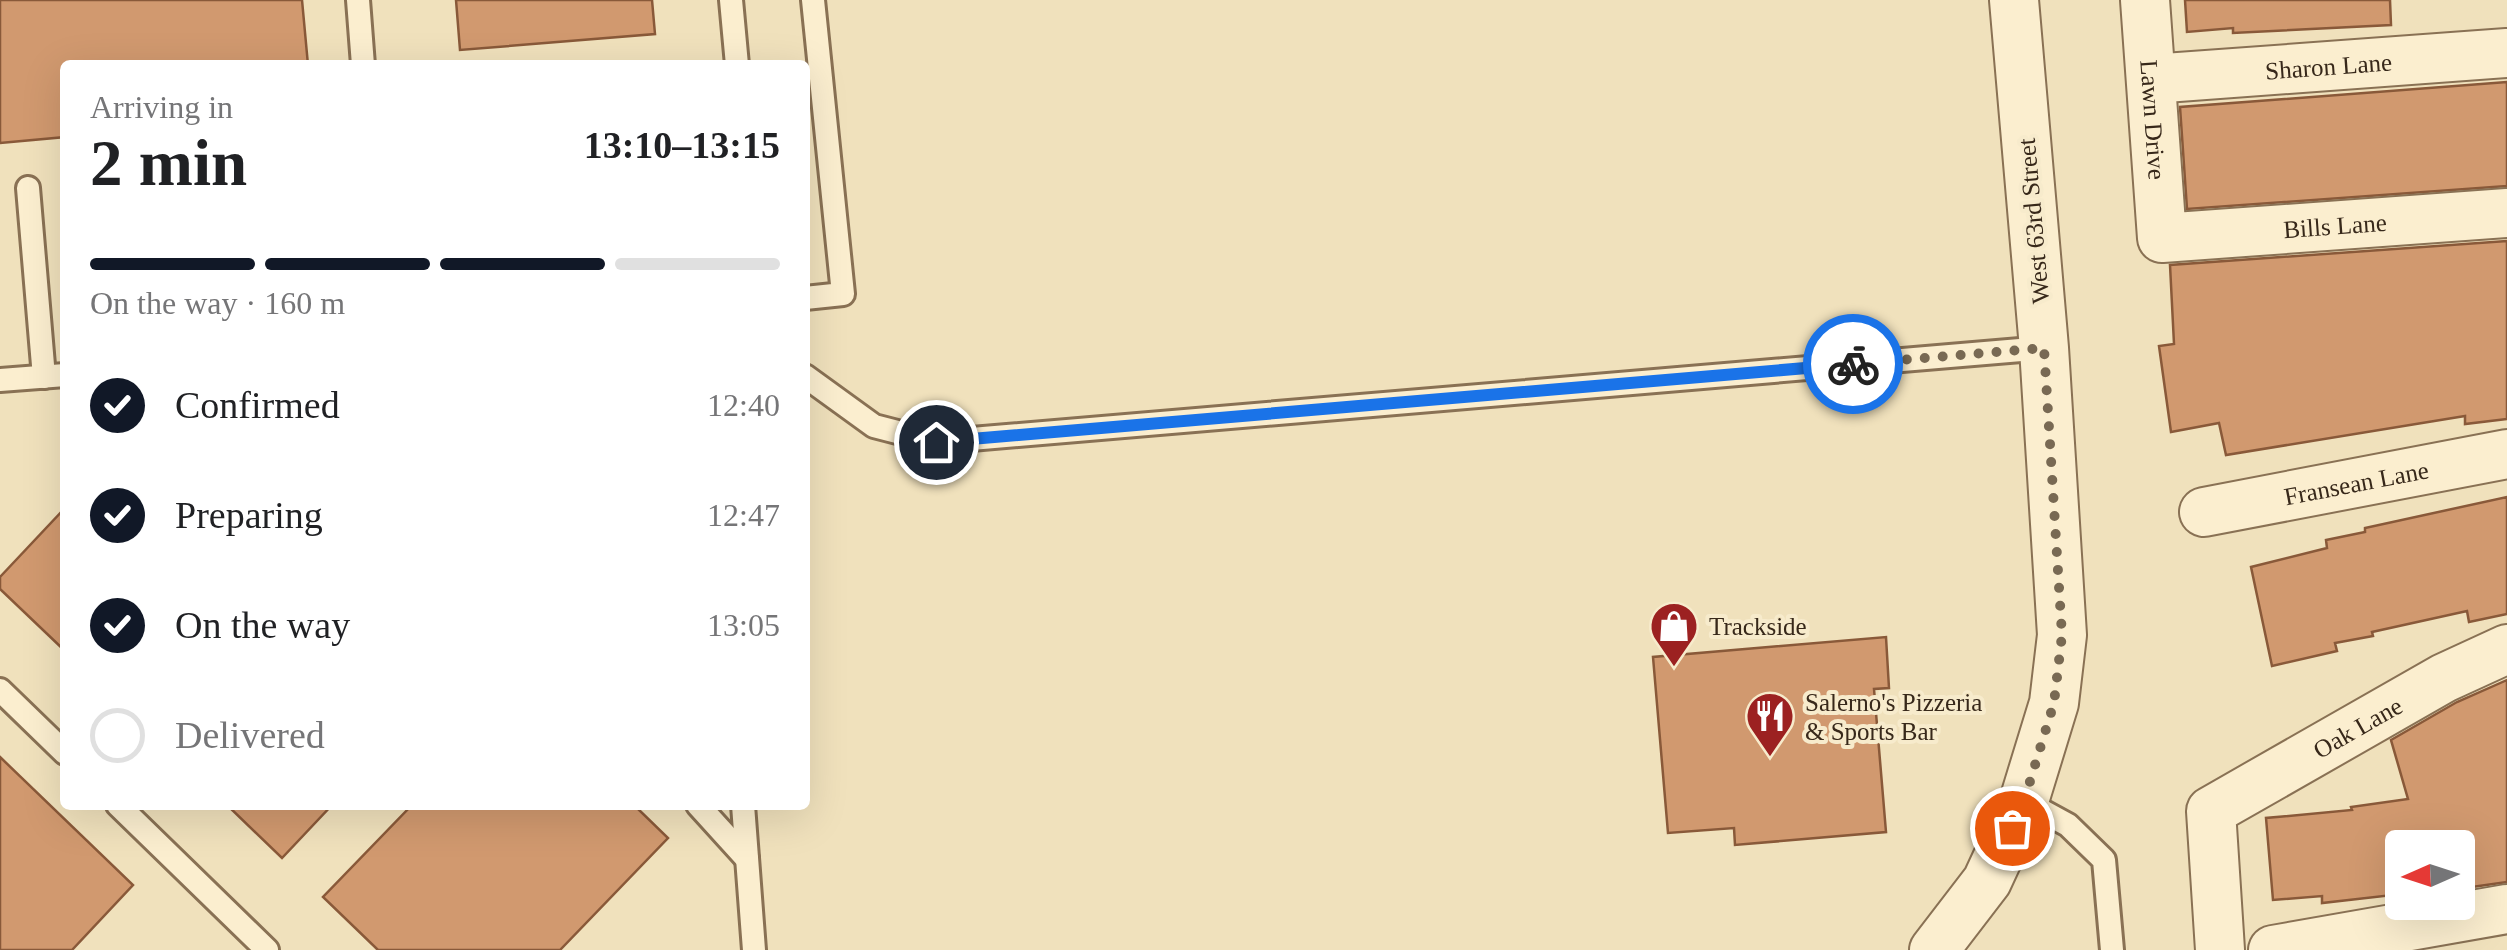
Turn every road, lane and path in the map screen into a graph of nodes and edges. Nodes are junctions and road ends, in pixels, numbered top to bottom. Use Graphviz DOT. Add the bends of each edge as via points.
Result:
graph roads {
  1 [pos="358,0"];
  2 [pos="732,0"];
  3 [pos="813,0"];
  4 [pos="2014,0"];
  5 [pos="2145,0"];
  6 [pos="2507,53"];
  7 [pos="363,60"];
  8 [pos="737,60"];
  9 [pos="2150,80"];
  10 [pos="28,188"];
  11 [pos="2507,213"];
  12 [pos="2162,238"];
  13 [pos="810,297"];
  14 [pos="2044,348"];
  15 [pos="54,376"];
  16 [pos="0,380"];
  17 [pos="810,380"];
  18 [pos="2507,454"];
  19 [pos="2204,512"];
  20 [pos="2507,649"];
  21 [pos="0,690"];
  22 [pos="60,748"];
  23 [pos="2024,801"];
  24 [pos="123,810"];
  25 [pos="703,810"];
  26 [pos="743,810"];
  27 [pos="747,859"];
  28 [pos="2507,908"];
  29 [pos="267,950"];
  30 [pos="754,950"];
  31 [pos="1934,950"];
  32 [pos="2112,950"];
  33 [pos="2220,950"];
  34 [pos="2272,950"];
  1 -- 7 [label="lane"];
  2 -- 8 [label="lane"];
  3 -- 13 [label="lane" via="843,294"];
  4 -- 14 [label="street, West 63rd Street"];
  5 -- 9 [label="street, Lawn Drive"];
  6 -- 9 [label="street, Sharon Lane"];
  9 -- 12 [label="street, Lawn Drive"];
  10 -- 15 [label="lane"];
  11 -- 12 [label="street, Bills Lane"];
  14 -- 17 [label="lane" via="936,442 874,426"];
  14 -- 23 [label="street, West 63rd Street" via="2062,635 2054,703"];
  15 -- 16 [label="lane"];
  18 -- 19 [label="street, Fransean Lane"];
  20 -- 33 [label="street, Oak Lane" via="2210,810"];
  21 -- 22 [label="lane"];
  23 -- 31 [label="street, West 63rd Street" via="1987,881"];
  23 -- 32 [label="lane" via="2068,825 2104,860"];
  24 -- 29 [label="lane"];
  25 -- 27 [label="lane"];
  26 -- 27 [label="lane"];
  27 -- 30 [label="lane"];
  28 -- 34 [label="street"];
}
